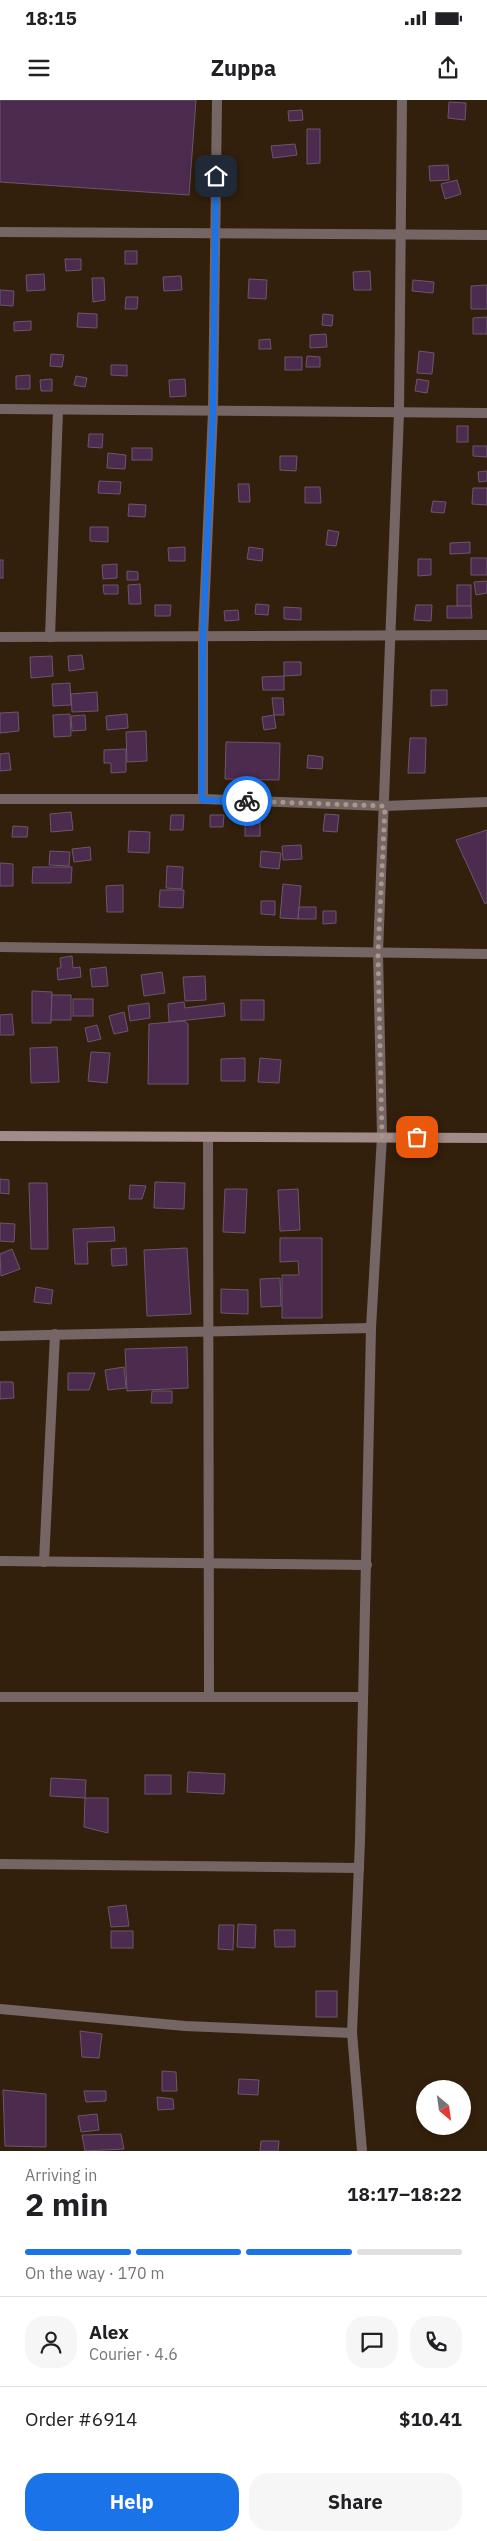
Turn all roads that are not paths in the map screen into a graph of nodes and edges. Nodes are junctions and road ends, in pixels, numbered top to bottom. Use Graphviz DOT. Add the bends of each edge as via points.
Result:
graph roads {
  1 [pos="217,100"];
  2 [pos="402,100"];
  3 [pos="0,232"];
  4 [pos="216,233"];
  5 [pos="402,235"];
  6 [pos="487,235"];
  7 [pos="0,409"];
  8 [pos="58,410"];
  9 [pos="213,411"];
  10 [pos="399,413"];
  11 [pos="487,413"];
  12 [pos="390,636"];
  13 [pos="487,636"];
  14 [pos="0,637"];
  15 [pos="50,637"];
  16 [pos="203,637"];
  17 [pos="0,798"];
  18 [pos="202,800"];
  19 [pos="487,802"];
  20 [pos="385,806"];
  21 [pos="0,947"];
  22 [pos="378,953"];
  23 [pos="487,954"];
  24 [pos="0,1136"];
  25 [pos="382,1136"];
  26 [pos="208,1137"];
  27 [pos="487,1138"];
  28 [pos="371,1328"];
  29 [pos="207,1331"];
  30 [pos="55,1334"];
  31 [pos="0,1336"];
  32 [pos="0,1562"];
  33 [pos="44,1562"];
  34 [pos="209,1564"];
  35 [pos="366,1565"];
  36 [pos="364,1696"];
  37 [pos="0,1697"];
  38 [pos="210,1697"];
  39 [pos="0,1864"];
  40 [pos="359,1868"];
  41 [pos="0,2009"];
  42 [pos="352,2033"];
  43 [pos="362,2151"];
  1 -- 4 [label="street"];
  2 -- 5 [label="street"];
  3 -- 4 [label="street"];
  4 -- 5 [label="street"];
  4 -- 9 [label="street"];
  5 -- 6 [label="street"];
  5 -- 10 [label="street"];
  7 -- 8 [label="street"];
  8 -- 9 [label="street"];
  8 -- 15 [label="street"];
  9 -- 10 [label="street"];
  9 -- 16 [label="street"];
  10 -- 11 [label="street"];
  10 -- 12 [label="street"];
  12 -- 13 [label="street"];
  12 -- 16 [label="street"];
  12 -- 20 [label="street"];
  14 -- 15 [label="street"];
  15 -- 16 [label="street"];
  16 -- 18 [label="street"];
  17 -- 18 [label="street"];
  18 -- 20 [label="street"];
  19 -- 20 [label="street"];
  20 -- 22 [label="street"];
  21 -- 22 [label="street"];
  22 -- 23 [label="street"];
  22 -- 25 [label="street"];
  24 -- 26 [label="main road"];
  25 -- 26 [label="main road"];
  25 -- 27 [label="main road"];
  25 -- 28 [label="street"];
  26 -- 29 [label="street"];
  28 -- 29 [label="street"];
  28 -- 35 [label="street"];
  29 -- 30 [label="street"];
  29 -- 34 [label="street"];
  30 -- 31 [label="street"];
  30 -- 33 [label="street"];
  32 -- 33 [label="street"];
  33 -- 34 [label="street"];
  34 -- 35 [label="street"];
  34 -- 38 [label="street"];
  35 -- 36 [label="street"];
  36 -- 38 [label="street"];
  36 -- 40 [label="street"];
  37 -- 38 [label="street"];
  39 -- 40 [label="street"];
  40 -- 42 [label="street"];
  41 -- 42 [label="street" via="185,2026"];
  42 -- 43 [label="street"];
}
